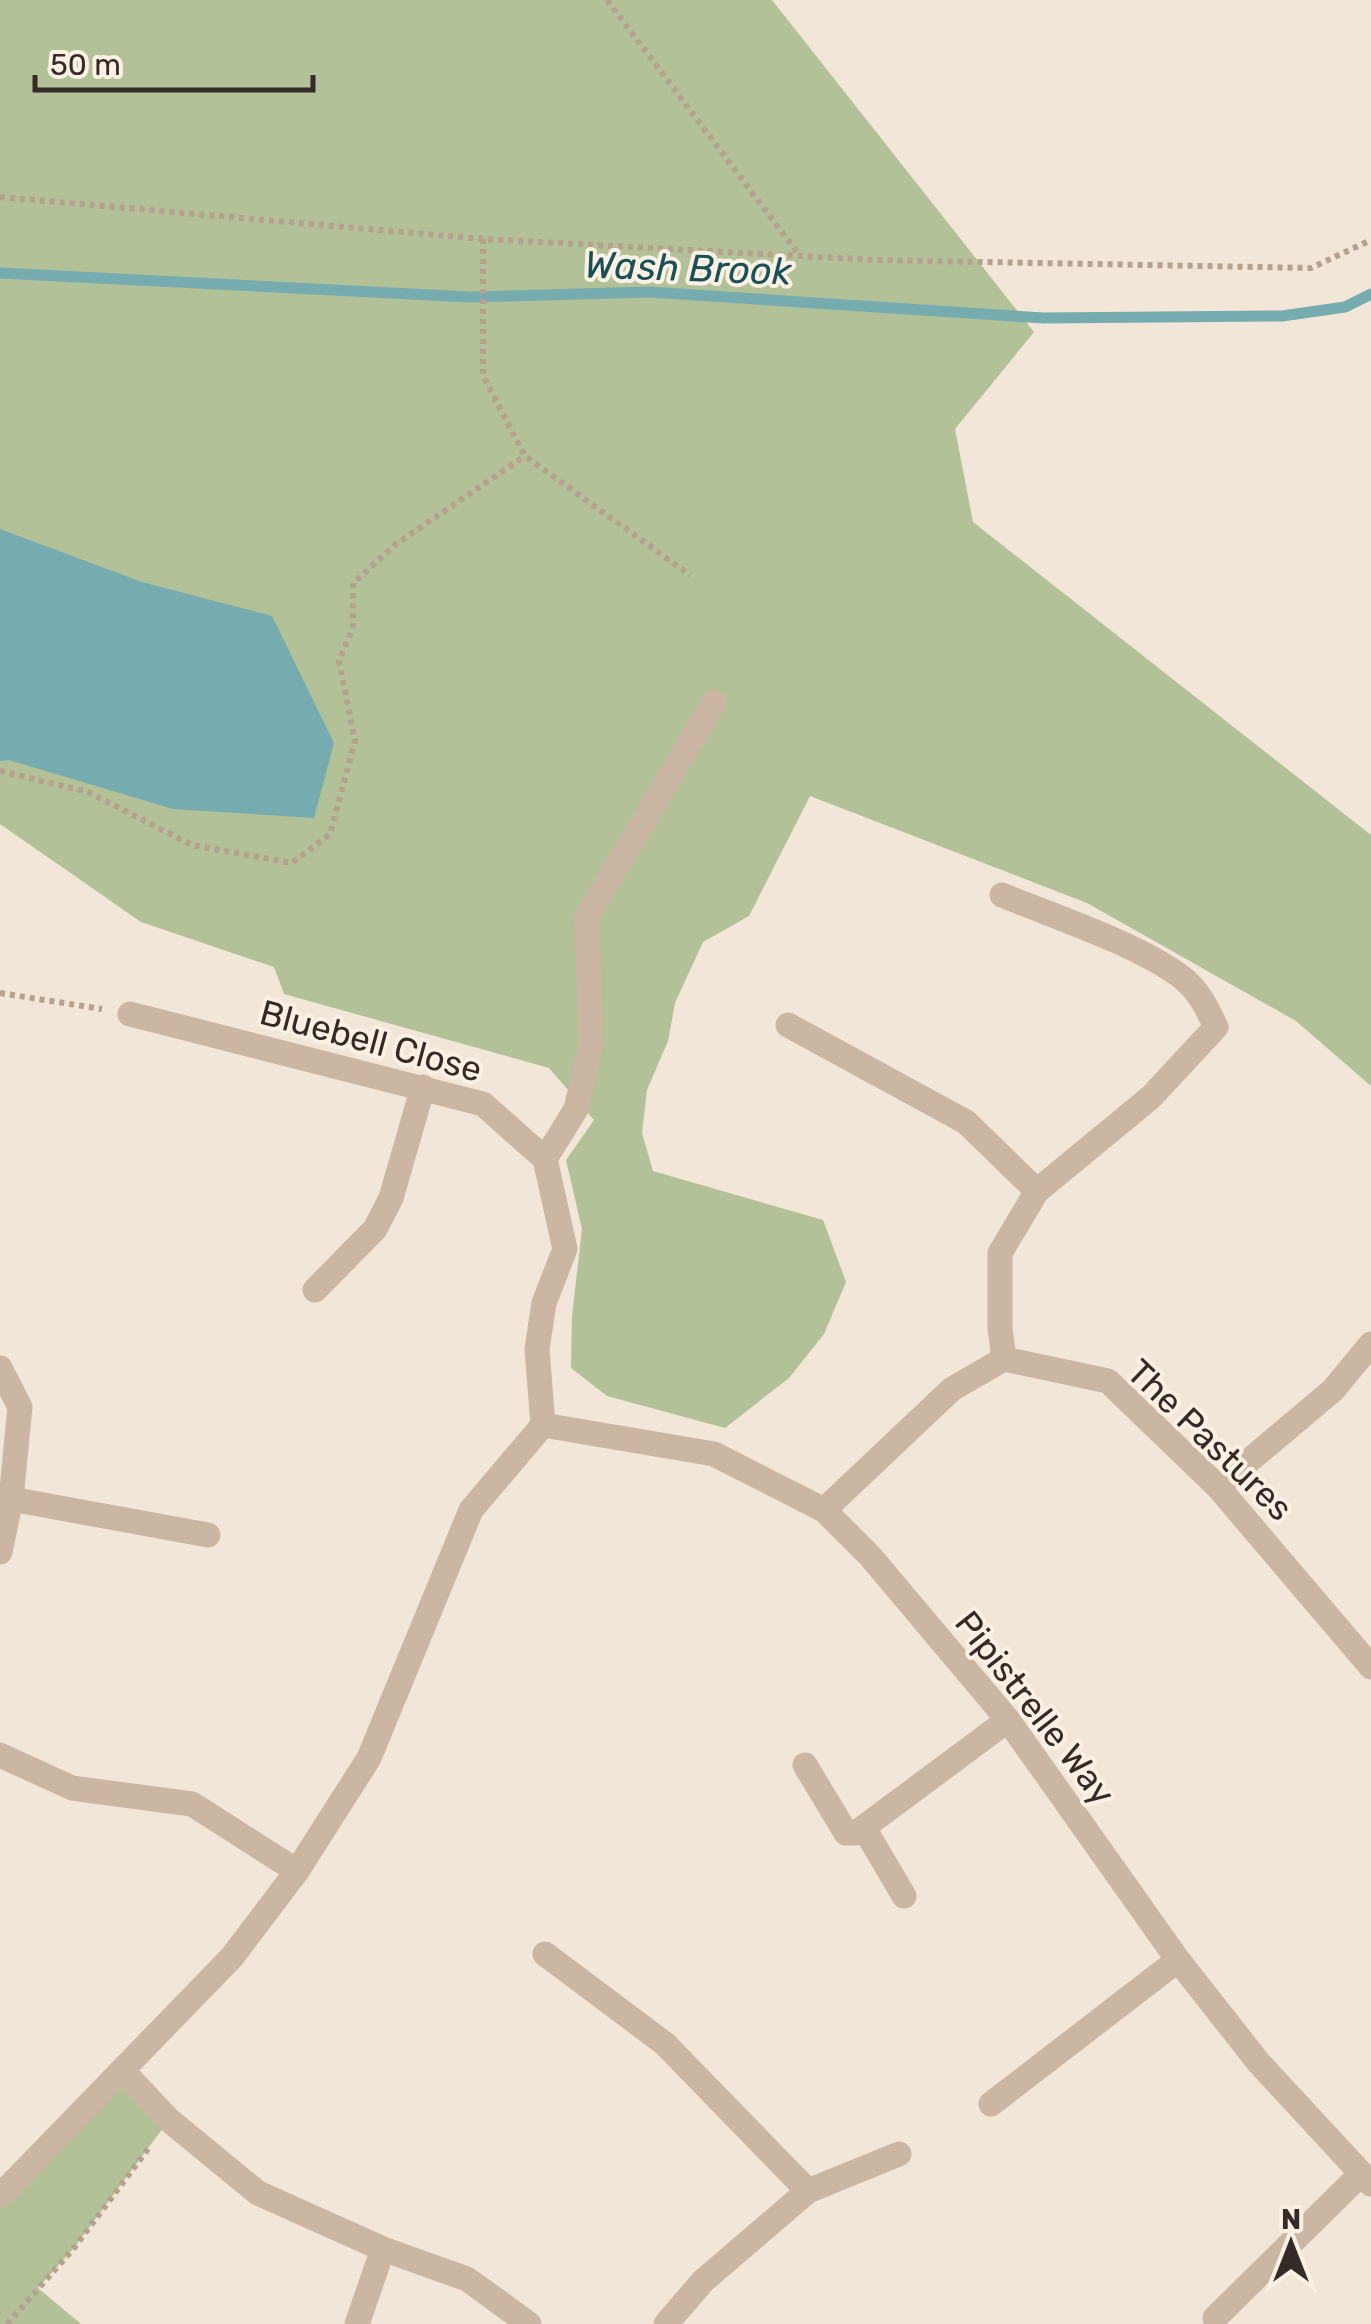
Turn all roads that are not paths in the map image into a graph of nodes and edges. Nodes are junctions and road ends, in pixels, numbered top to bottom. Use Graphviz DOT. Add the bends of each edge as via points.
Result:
graph roads {
  1 [pos="714,702"];
  2 [pos="1002,895"];
  3 [pos="130,1014"];
  4 [pos="788,1026"];
  5 [pos="423,1087"];
  6 [pos="546,1159"];
  7 [pos="1037,1192"];
  8 [pos="315,1290"];
  9 [pos="1371,1344"];
  10 [pos="1004,1359"];
  11 [pos="0,1368"];
  12 [pos="543,1425"];
  13 [pos="1218,1487"];
  14 [pos="11,1499"];
  15 [pos="824,1510"];
  16 [pos="208,1534"];
  17 [pos="0,1552"];
  18 [pos="1371,1666"];
  19 [pos="1008,1720"];
  20 [pos="0,1756"];
  21 [pos="806,1765"];
  22 [pos="864,1828"];
  23 [pos="297,1872"];
  24 [pos="904,1896"];
  25 [pos="545,1954"];
  26 [pos="1178,1960"];
  27 [pos="122,2070"];
  28 [pos="992,2104"];
  29 [pos="900,2154"];
  30 [pos="1366,2179"];
  31 [pos="808,2190"];
  32 [pos="0,2196"];
  33 [pos="383,2248"];
  34 [pos="1215,2318"];
  35 [pos="357,2324"];
  36 [pos="529,2324"];
  37 [pos="666,2324"];
  1 -- 6 [label="street" via="587,917 591,1045 576,1109"];
  2 -- 7 [label="street" via="1182,977 1216,1027 1151,1097"];
  3 -- 5 [label="street, Bluebell Close"];
  4 -- 7 [label="street" via="966,1122"];
  5 -- 6 [label="street, Bluebell Close" via="483,1104"];
  5 -- 8 [label="street" via="375,1229"];
  6 -- 12 [label="street" via="564,1250 544,1303 537,1350"];
  7 -- 10 [label="street" via="1000,1252"];
  9 -- 13 [label="street" via="1333,1390"];
  10 -- 13 [label="street, The Pastures" via="1108,1381"];
  10 -- 15 [label="street" via="952,1389"];
  11 -- 14 [label="street" via="20,1407"];
  12 -- 15 [label="street, Pipistrelle Way" via="714,1454"];
  12 -- 23 [label="street" via="470,1510 369,1758"];
  13 -- 18 [label="street, The Pastures"];
  14 -- 16 [label="street"];
  14 -- 17 [label="street"];
  15 -- 19 [label="street, Pipistrelle Way"];
  19 -- 22 [label="street"];
  19 -- 26 [label="street, Pipistrelle Way"];
  20 -- 23 [label="street" via="72,1788 192,1804"];
  21 -- 22 [label="street" via="846,1833"];
  22 -- 24 [label="street"];
  23 -- 27 [label="street" via="232,1957"];
  25 -- 31 [label="street" via="664,2044"];
  26 -- 28 [label="street"];
  26 -- 30 [label="street, Pipistrelle Way" via="1259,2064"];
  27 -- 32 [label="street"];
  27 -- 33 [label="street" via="169,2120 258,2193"];
  29 -- 31 [label="street"];
  30 -- 34 [label="street"];
  31 -- 37 [label="street" via="703,2280"];
  33 -- 35 [label="street"];
  33 -- 36 [label="street" via="467,2279"];
}
